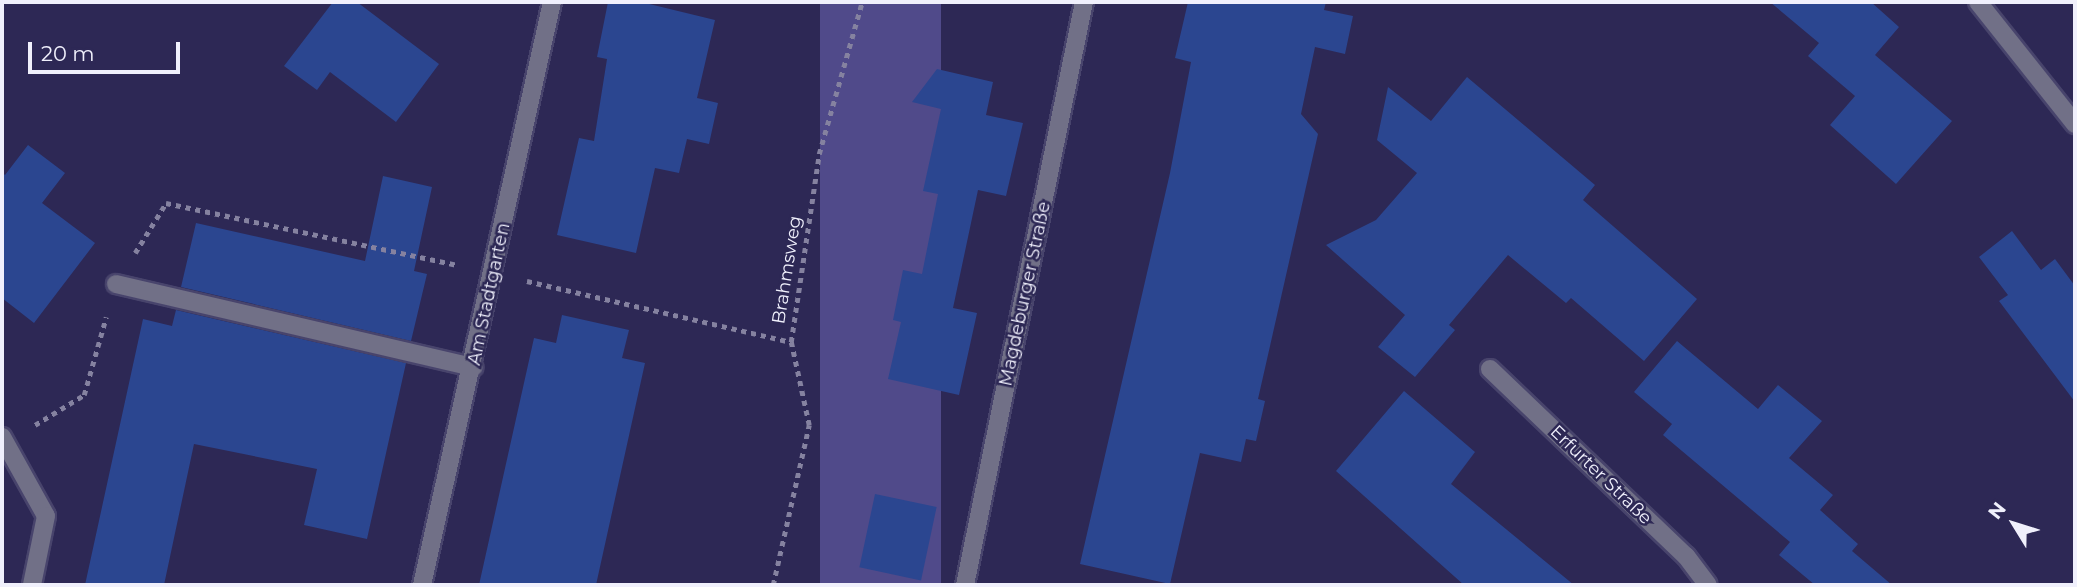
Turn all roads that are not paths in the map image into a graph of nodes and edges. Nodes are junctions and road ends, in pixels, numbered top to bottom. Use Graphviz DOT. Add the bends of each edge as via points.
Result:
graph roads {
  1 [pos="552,2"];
  2 [pos="1084,2"];
  3 [pos="1978,2"];
  4 [pos="2075,124"];
  5 [pos="116,284"];
  6 [pos="473,367"];
  7 [pos="1490,369"];
  8 [pos="5,439"];
  9 [pos="32,585"];
  10 [pos="422,585"];
  11 [pos="965,585"];
  12 [pos="1708,585"];
  1 -- 6 [label="street, Am Stadtgarten"];
  2 -- 11 [label="street, Magdeburger Straße"];
  3 -- 4 [label="street"];
  5 -- 6 [label="street"];
  6 -- 10 [label="street, Am Stadtgarten"];
  7 -- 12 [label="street, Erfurter Straße" via="1686,556"];
  8 -- 9 [label="street" via="46,516"];
}
